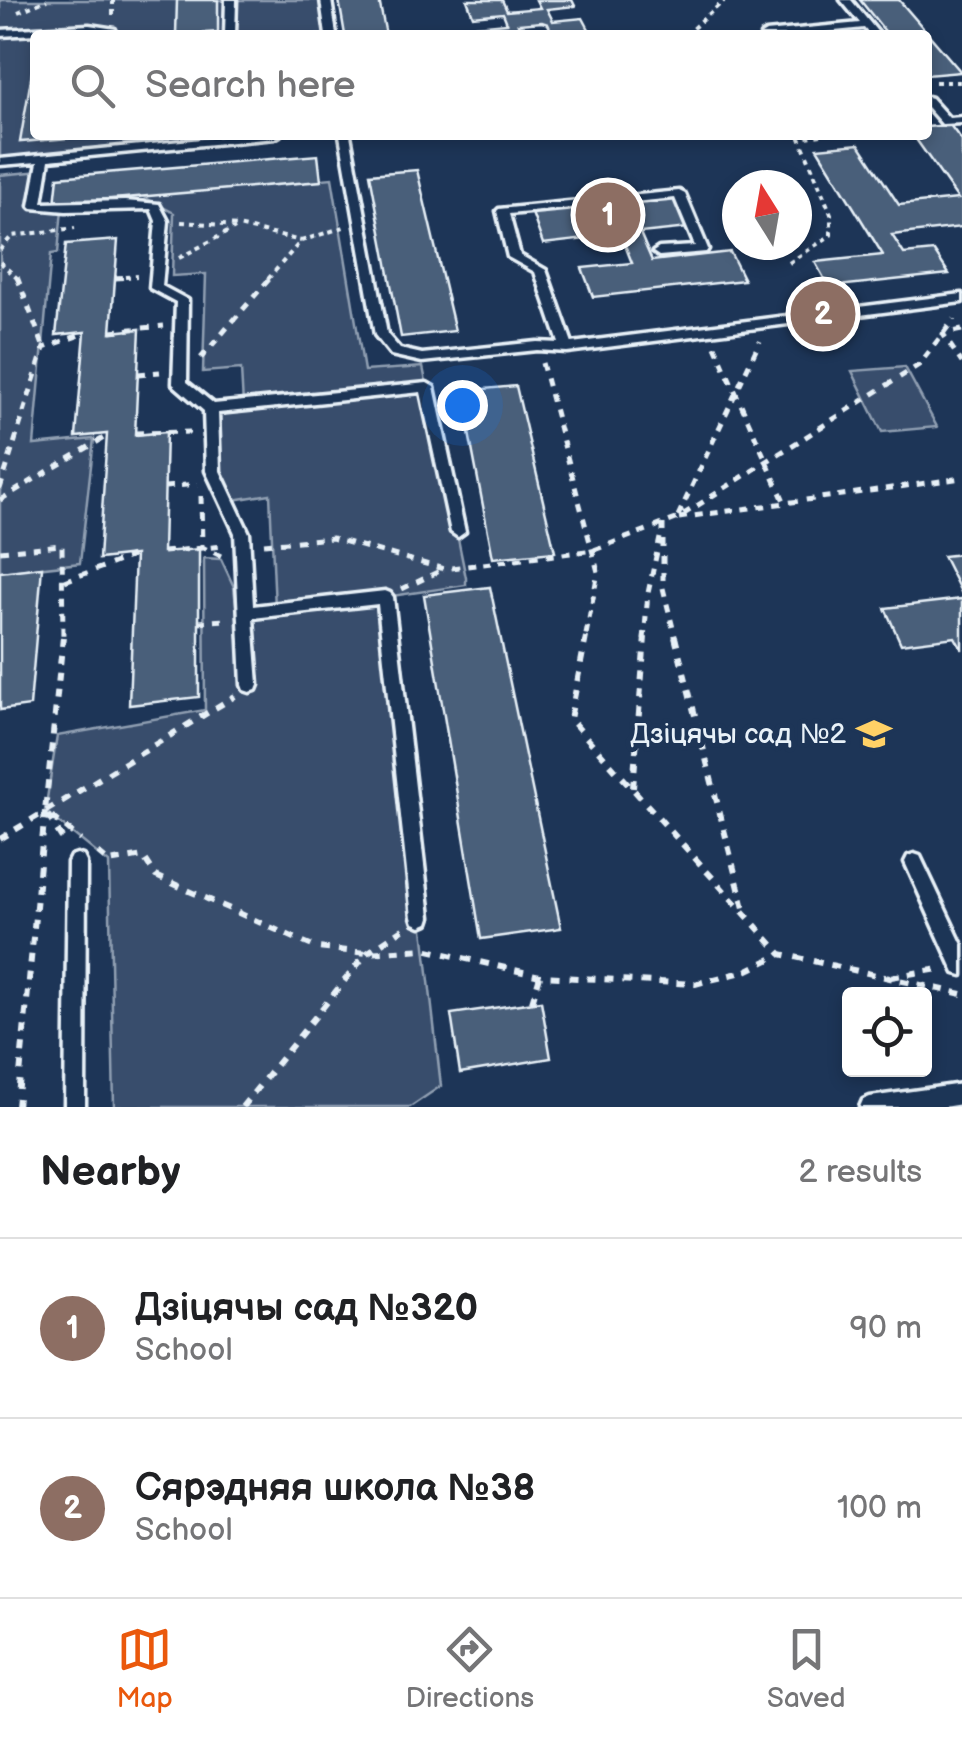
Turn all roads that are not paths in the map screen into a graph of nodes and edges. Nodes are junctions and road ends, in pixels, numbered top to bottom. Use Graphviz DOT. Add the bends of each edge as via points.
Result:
graph roads {
  1 [pos="231,0"];
  2 [pos="326,0"];
  3 [pos="846,0"];
  4 [pos="866,25"];
  5 [pos="59,30"];
  6 [pos="104,30"];
  7 [pos="230,30"];
  8 [pos="330,30"];
  9 [pos="816,30"];
  10 [pos="870,30"];
  11 [pos="30,32"];
  12 [pos="0,34"];
  13 [pos="932,106"];
  14 [pos="962,120"];
  15 [pos="106,140"];
  16 [pos="221,140"];
  17 [pos="346,140"];
  18 [pos="105,151"];
  19 [pos="44,157"];
  20 [pos="0,162"];
  21 [pos="659,252"];
  22 [pos="962,298"];
  23 [pos="567,348"];
  24 [pos="211,408"];
  25 [pos="458,532"];
  26 [pos="241,616"];
  27 [pos="250,686"];
  28 [pos="78,862"];
  29 [pos="914,862"];
  30 [pos="421,918"];
  31 [pos="962,966"];
  32 [pos="962,1094"];
  33 [pos="76,1107"];
  34 [pos="870,1107"];
  1 -- 7 [label="lane"];
  2 -- 8 [label="lane"];
  3 -- 4 [label="lane"];
  4 -- 9 [label="lane"];
  4 -- 10 [label="lane"];
  5 -- 6 [label="lane"];
  11 -- 12 [label="lane"];
  13 -- 14 [label="lane" via="946,122"];
  15 -- 18 [label="lane"];
  16 -- 18 [label="lane"];
  17 -- 23 [label="lane" via="381,334 396,352 422,358"];
  18 -- 19 [label="lane"];
  19 -- 20 [label="lane"];
  19 -- 24 [label="lane" via="36,206 155,206 162,221 156,288 182,300 175,378"];
  21 -- 23 [label="lane" via="702,249 679,194 503,211 514,257 540,270"];
  22 -- 23 [label="lane"];
  24 -- 25 [label="lane" via="427,388"];
  24 -- 26 [label="lane" via="213,471 242,533"];
  26 -- 27 [label="lane"];
  26 -- 30 [label="lane" via="385,597"];
  28 -- 33 [label="lane"];
  29 -- 31 [label="lane"];
  32 -- 34 [label="lane"];
}
